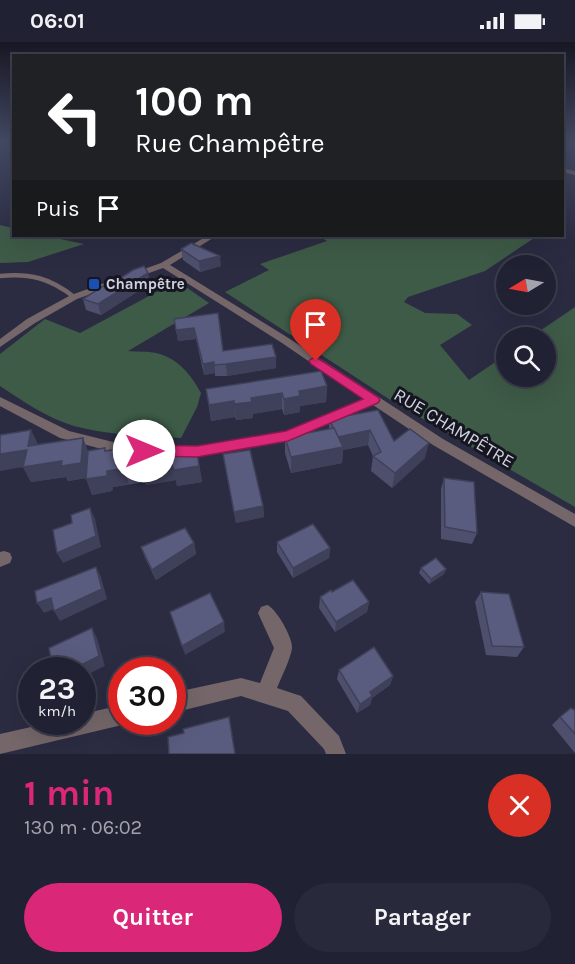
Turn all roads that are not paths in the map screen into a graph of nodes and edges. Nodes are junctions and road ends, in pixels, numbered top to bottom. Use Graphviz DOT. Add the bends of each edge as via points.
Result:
graph roads {
  1 [pos="210,237"];
  2 [pos="164,265"];
  3 [pos="0,276"];
  4 [pos="74,297"];
  5 [pos="0,344"];
  6 [pos="374,400"];
  7 [pos="0,401"];
  8 [pos="575,521"];
  9 [pos="267,613"];
  10 [pos="265,694"];
  11 [pos="186,700"];
  12 [pos="108,718"];
  13 [pos="0,744"];
  14 [pos="336,754"];
  1 -- 2 [label="street"];
  2 -- 4 [label="street"];
  2 -- 6 [label="street, RUE CHAMPÊTRE"];
  3 -- 4 [label="lane" via="32,274 57,284"];
  4 -- 5 [label="street"];
  6 -- 7 [label="street" via="288,436 197,451 117,448 65,435"];
  6 -- 8 [label="street, RUE CHAMPÊTRE"];
  9 -- 10 [label="street" via="283,648"];
  10 -- 11 [label="street" via="241,687"];
  10 -- 14 [label="street" via="294,703 332,743"];
  12 -- 13 [label="street"];
}
